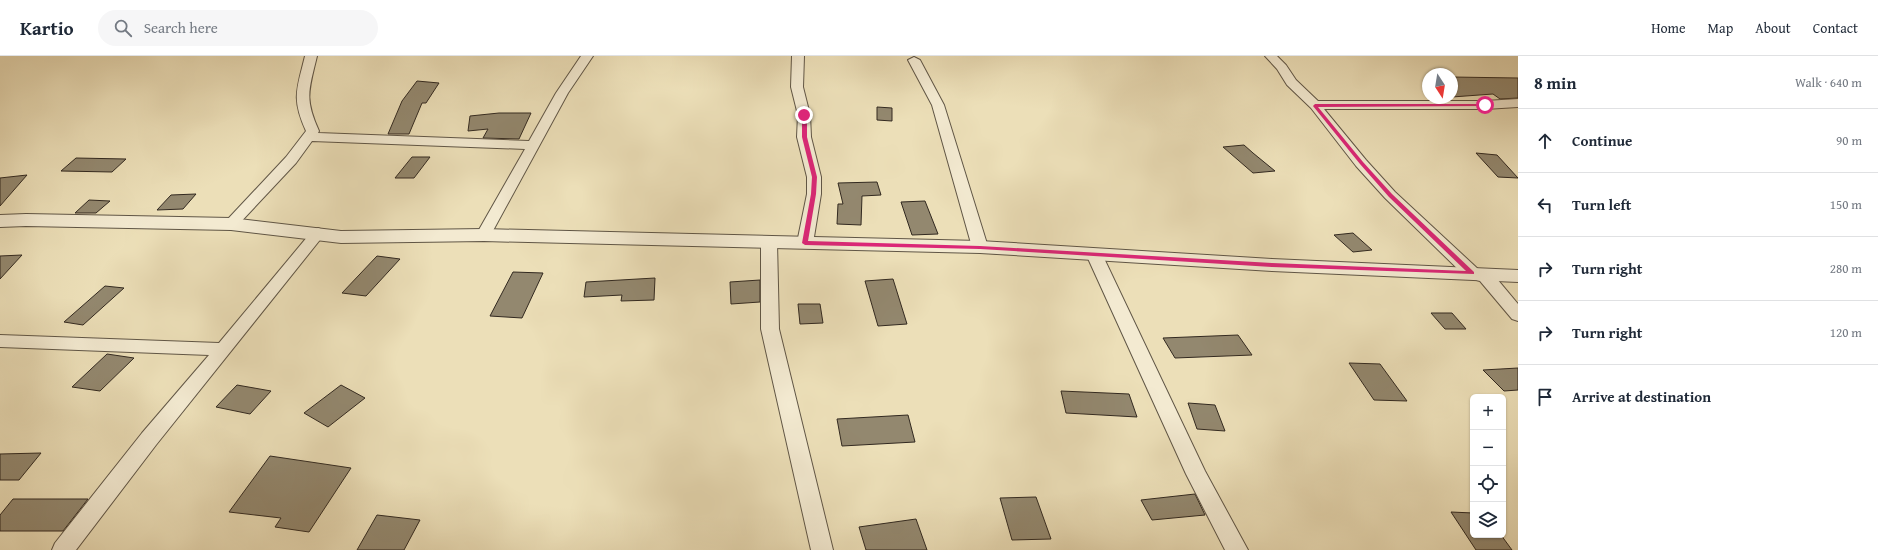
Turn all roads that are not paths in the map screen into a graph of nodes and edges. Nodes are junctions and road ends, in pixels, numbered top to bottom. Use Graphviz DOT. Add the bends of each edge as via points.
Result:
graph roads {
  1 [pos="312,56"];
  2 [pos="587,56"];
  3 [pos="798,56"];
  4 [pos="1271,56"];
  5 [pos="914,60"];
  6 [pos="1518,103"];
  7 [pos="1315,105"];
  8 [pos="310,138"];
  9 [pos="534,145"];
  10 [pos="0,221"];
  11 [pos="231,224"];
  12 [pos="318,233"];
  13 [pos="484,235"];
  14 [pos="769,242"];
  15 [pos="805,243"];
  16 [pos="980,247"];
  17 [pos="1094,254"];
  18 [pos="1472,273"];
  19 [pos="1518,276"];
  20 [pos="1518,315"];
  21 [pos="0,341"];
  22 [pos="223,349"];
  23 [pos="63,550"];
  24 [pos="822,550"];
  25 [pos="1237,550"];
  1 -- 8 [label="street" via="301,92 301,107 313,131"];
  2 -- 9 [label="street" via="562,93"];
  3 -- 15 [label="street" via="796,87 804,115 804,137 814,177 814,194"];
  4 -- 7 [label="street" via="1299,91"];
  5 -- 16 [label="street" via="938,105 960,172"];
  6 -- 7 [label="street"];
  7 -- 18 [label="street" via="1390,196"];
  8 -- 9 [label="street"];
  8 -- 11 [label="street"];
  9 -- 13 [label="street"];
  10 -- 11 [label="street"];
  11 -- 12 [label="street"];
  12 -- 13 [label="street" via="341,237"];
  12 -- 22 [label="street"];
  13 -- 14 [label="street"];
  14 -- 15 [label="street"];
  14 -- 24 [label="street" via="770,329"];
  15 -- 16 [label="street"];
  16 -- 17 [label="street"];
  17 -- 18 [label="street" via="1272,265"];
  17 -- 25 [label="street" via="1196,474"];
  18 -- 19 [label="street"];
  18 -- 20 [label="street" via="1486,277"];
  21 -- 22 [label="street"];
  22 -- 23 [label="street"];
}
